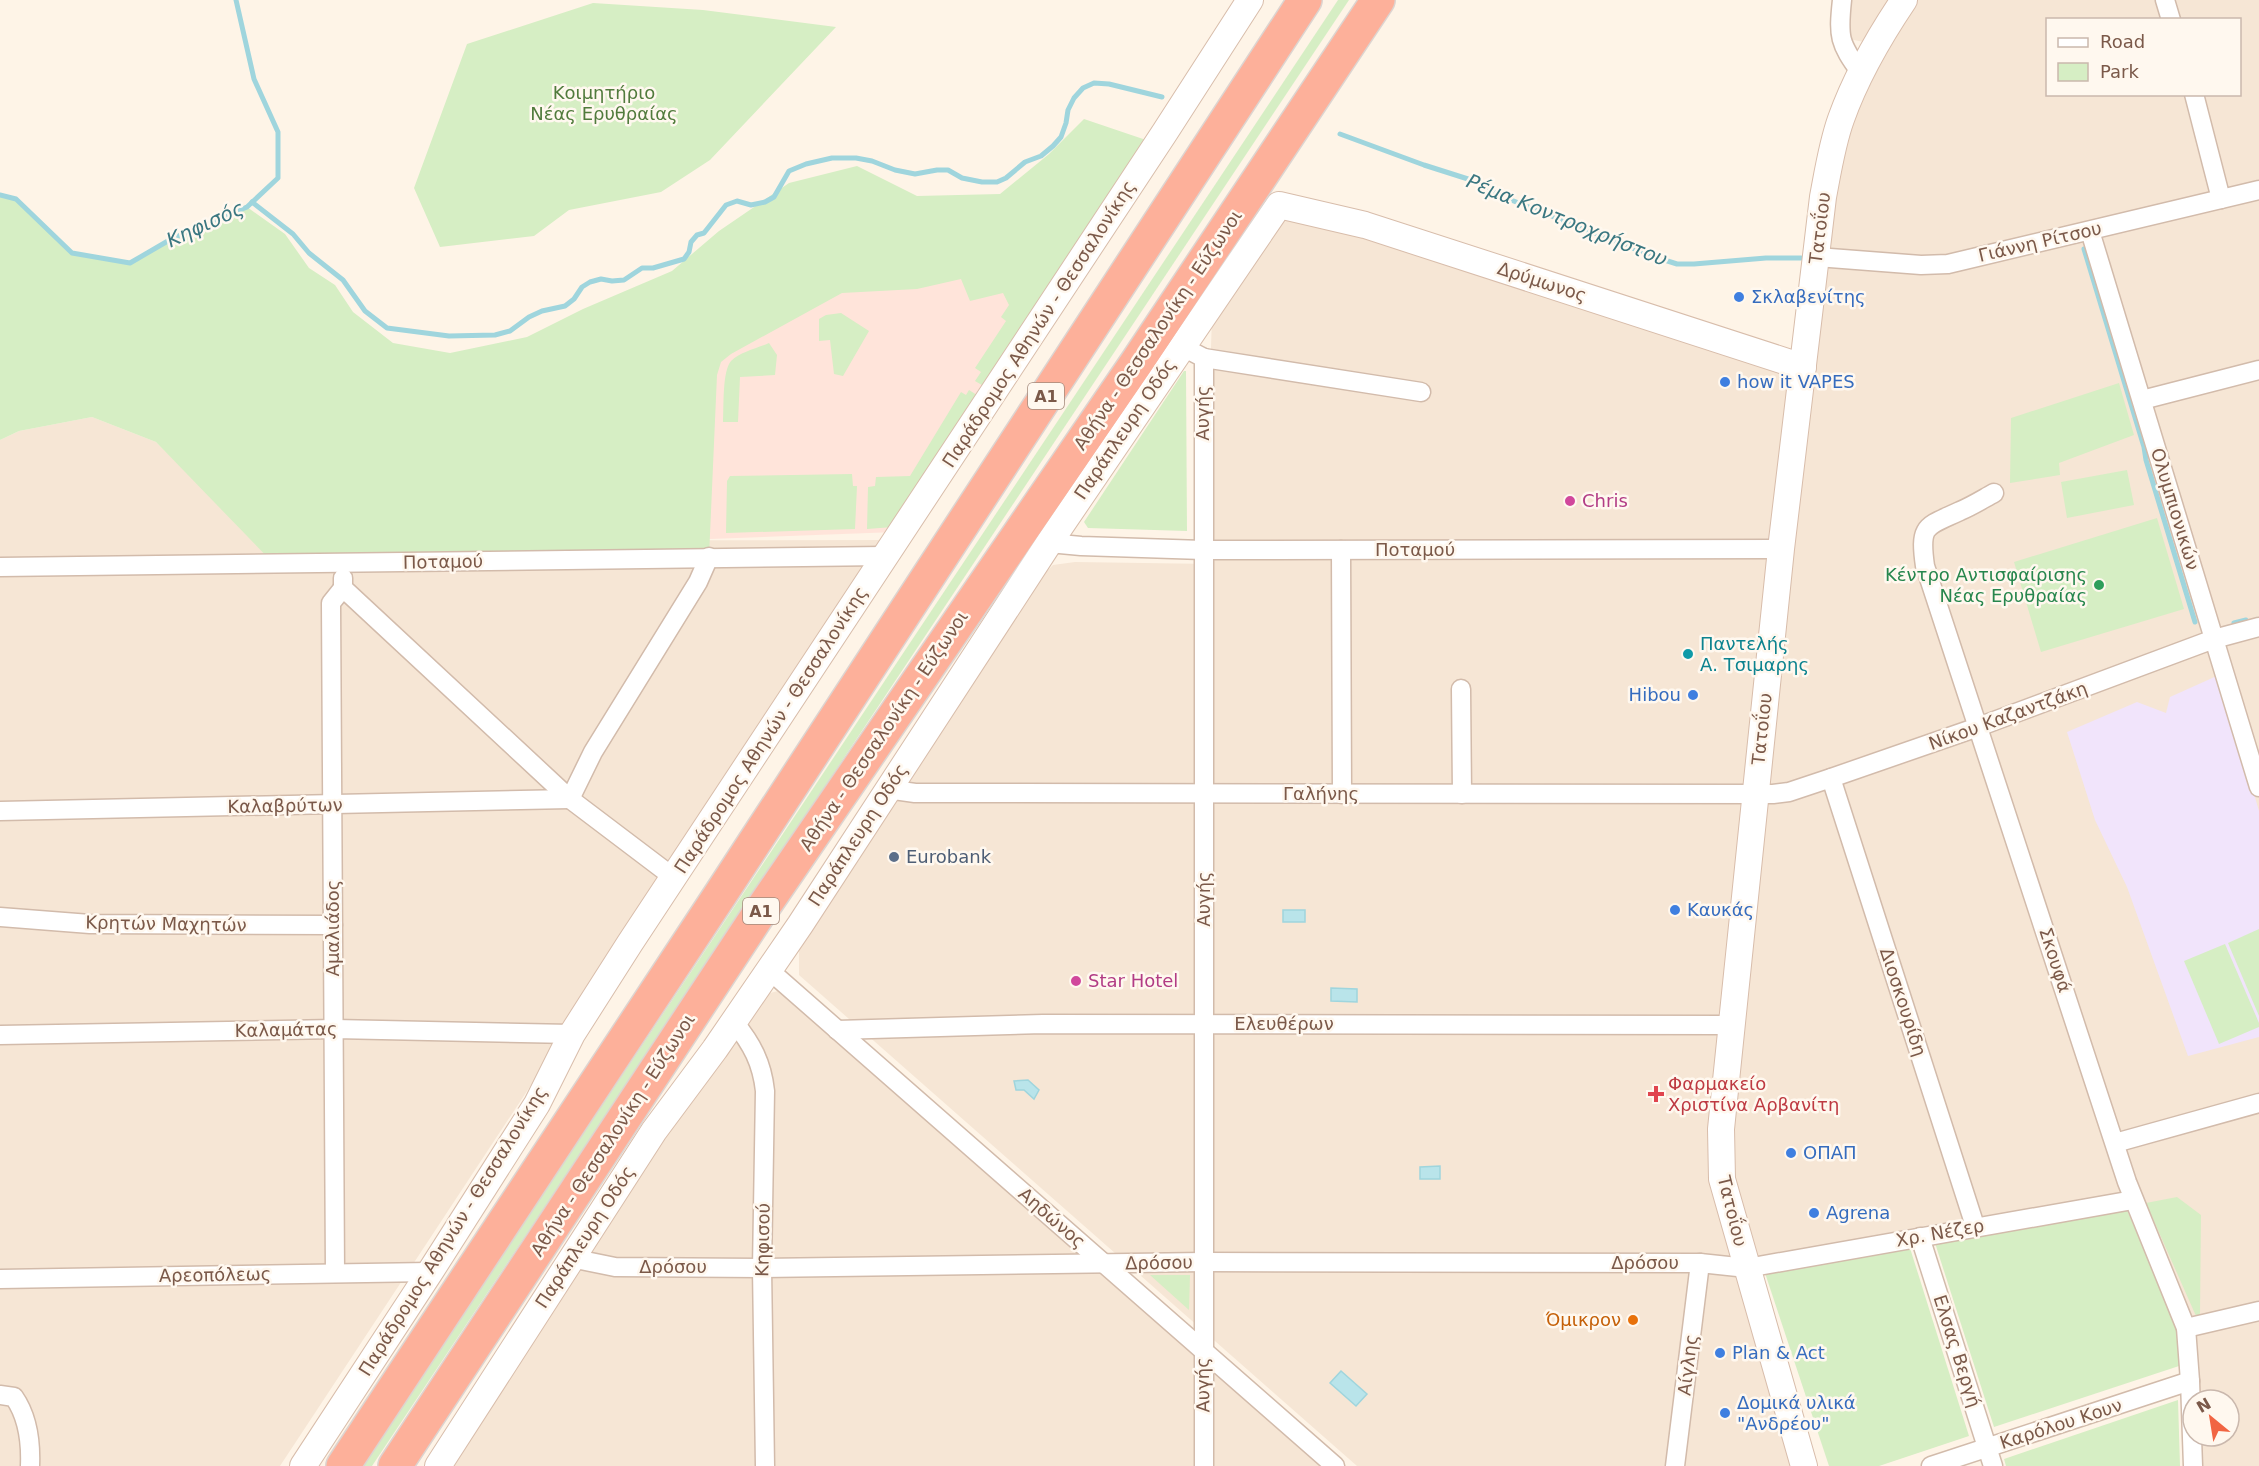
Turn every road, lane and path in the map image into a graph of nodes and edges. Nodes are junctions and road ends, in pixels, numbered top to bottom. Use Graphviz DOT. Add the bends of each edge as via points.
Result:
graph roads {
  1 [pos="1250,0"];
  2 [pos="1299,0"];
  3 [pos="1305,0"];
  4 [pos="1842,0"];
  5 [pos="1904,0"];
  6 [pos="2165,0"];
  7 [pos="1376,7"];
  8 [pos="2170,18"];
  9 [pos="1282,34"];
  10 [pos="1861,73"];
  11 [pos="2195,96"];
  12 [pos="2259,189"];
  13 [pos="2221,199"];
  14 [pos="1279,205"];
  15 [pos="2090,231"];
  16 [pos="1817,257"];
  17 [pos="1181,346"];
  18 [pos="1204,358"];
  19 [pos="1803,367"];
  20 [pos="2259,370"];
  21 [pos="1421,392"];
  22 [pos="2142,400"];
  23 [pos="1994,493"];
  24 [pos="1049,543"];
  25 [pos="1781,549"];
  26 [pos="1203,550"];
  27 [pos="1341,550"];
  28 [pos="885,556"];
  29 [pos="709,557"];
  30 [pos="344,564"];
  31 [pos="0,567"];
  32 [pos="343,588"];
  33 [pos="2259,627"];
  34 [pos="2214,639"];
  35 [pos="1461,689"];
  36 [pos="1978,727"];
  37 [pos="1831,778"];
  38 [pos="2258,782"];
  39 [pos="887,789"];
  40 [pos="1203,794"];
  41 [pos="1342,794"];
  42 [pos="1462,794"];
  43 [pos="1755,794"];
  44 [pos="570,799"];
  45 [pos="333,805"];
  46 [pos="0,812"];
  47 [pos="673,877"];
  48 [pos="0,917"];
  49 [pos="333,925"];
  50 [pos="769,970"];
  51 [pos="734,1022"];
  52 [pos="1204,1023"];
  53 [pos="1731,1025"];
  54 [pos="334,1029"];
  55 [pos="837,1030"];
  56 [pos="572,1034"];
  57 [pos="0,1035"];
  58 [pos="2259,1103"];
  59 [pos="2115,1143"];
  60 [pos="2133,1200"];
  61 [pos="1975,1226"];
  62 [pos="1920,1237"];
  63 [pos="571,1258"];
  64 [pos="1205,1262"];
  65 [pos="1700,1263"];
  66 [pos="1105,1264"];
  67 [pos="762,1268"];
  68 [pos="1747,1268"];
  69 [pos="335,1272"];
  70 [pos="430,1272"];
  71 [pos="0,1279"];
  72 [pos="2259,1311"];
  73 [pos="2186,1328"];
  74 [pos="1203,1350"];
  75 [pos="2190,1381"];
  76 [pos="0,1395"];
  77 [pos="1988,1448"];
  78 [pos="30,1466"];
  79 [pos="303,1466"];
  80 [pos="343,1466"];
  81 [pos="395,1466"];
  82 [pos="438,1466"];
  83 [pos="765,1466"];
  84 [pos="1204,1466"];
  85 [pos="1335,1466"];
  86 [pos="1676,1466"];
  87 [pos="1804,1466"];
  88 [pos="1931,1466"];
  89 [pos="1994,1466"];
  90 [pos="2193,1466"];
  1 -- 28 [label="main road, Παράδρομος Αθηνών - Θεσσαλονίκης"];
  2 -- 9 [label="highway"];
  3 -- 9 [label="highway, Α1"];
  4 -- 10 [label="street" via="1841,43"];
  5 -- 10 [label="main road, Τατοΐου"];
  6 -- 8 [label="street"];
  7 -- 81 [label="highway, Αθήνα - Θεσσαλονίκη - Εύζωνοι / Α1" via="760,912"];
  9 -- 80 [label="highway, Α1"];
  10 -- 16 [label="main road, Τατοΐου" via="1833,146"];
  11 -- 13 [label="street"];
  12 -- 13 [label="street, Γιάννη Ρίτσου"];
  13 -- 15 [label="street, Γιάννη Ρίτσου"];
  14 -- 17 [label="main road, Παράπλευρη Οδός"];
  14 -- 19 [label="main road, Δρύμωνος" via="1365,225"];
  15 -- 16 [label="street, Γιάννη Ρίτσου" via="1948,264"];
  15 -- 22 [label="street, Ολυμπιονικών"];
  16 -- 19 [label="main road, Τατοΐου"];
  17 -- 18 [label="street"];
  17 -- 24 [label="main road, Παράπλευρη Οδός"];
  18 -- 21 [label="street"];
  18 -- 26 [label="street, Αυγής"];
  19 -- 25 [label="main road, Τατοΐου"];
  20 -- 22 [label="street"];
  22 -- 34 [label="street, Ολυμπιονικών"];
  23 -- 36 [label="street, Σκουφά" via="1933,522 1922,544 1925,566"];
  24 -- 26 [label="street, Ποταμού"];
  24 -- 39 [label="main road, Παράπλευρη Οδός"];
  25 -- 27 [label="street, Ποταμού"];
  25 -- 43 [label="main road, Τατοΐου"];
  26 -- 27 [label="street, Ποταμού"];
  26 -- 40 [label="street, Αυγής"];
  27 -- 41 [label="street"];
  28 -- 29 [label="street, Ποταμού"];
  28 -- 47 [label="main road, Παράδρομος Αθηνών - Θεσσαλονίκης"];
  29 -- 30 [label="street, Ποταμού"];
  29 -- 44 [label="street" via="698,582 592,752"];
  30 -- 31 [label="street, Ποταμού"];
  30 -- 32 [label="street"];
  32 -- 44 [label="street"];
  32 -- 45 [label="street, Αμαλιάδος" via="331,603"];
  33 -- 34 [label="street, Νίκου Καζαντζάκη"];
  34 -- 36 [label="street, Νίκου Καζαντζάκη"];
  34 -- 38 [label="street, Ολυμπιονικών"];
  35 -- 42 [label="street"];
  36 -- 37 [label="street, Νίκου Καζαντζάκη"];
  36 -- 59 [label="street, Σκουφά"];
  37 -- 43 [label="street, Νίκου Καζαντζάκη" via="1789,792"];
  37 -- 61 [label="street, Διοσκουρίδη"];
  39 -- 40 [label="street, Γαλήνης" via="915,793"];
  39 -- 50 [label="main road, Παράπλευρη Οδός"];
  40 -- 41 [label="street, Γαλήνης"];
  40 -- 52 [label="street, Αυγής"];
  41 -- 42 [label="street, Γαλήνης"];
  42 -- 43 [label="street, Γαλήνης"];
  43 -- 53 [label="main road, Τατοΐου"];
  44 -- 45 [label="street, Καλαβρύτων"];
  44 -- 47 [label="street"];
  45 -- 46 [label="street, Καλαβρύτων"];
  45 -- 49 [label="street, Αμαλιάδος"];
  47 -- 56 [label="main road, Παράδρομος Αθηνών - Θεσσαλονίκης"];
  48 -- 49 [label="street, Κρητών Μαχητών" via="90,924"];
  49 -- 54 [label="street, Αμαλιάδος"];
  50 -- 51 [label="main road, Παράπλευρη Οδός"];
  50 -- 55 [label="street, Αηδώνος"];
  51 -- 63 [label="main road, Παράπλευρη Οδός" via="654,1131"];
  51 -- 67 [label="street, Κηφισού" via="763,1072"];
  52 -- 53 [label="street, Ελευθέρων"];
  52 -- 55 [label="street, Ελευθέρων"];
  52 -- 64 [label="street, Αυγής"];
  53 -- 68 [label="main road, Τατοΐου" via="1721,1130 1722,1179"];
  54 -- 56 [label="street, Καλαμάτας"];
  54 -- 57 [label="street, Καλαμάτας"];
  54 -- 69 [label="street, Αμαλιάδος"];
  55 -- 66 [label="street, Αηδώνος"];
  56 -- 70 [label="main road, Παράδρομος Αθηνών - Θεσσαλονίκης" via="537,1104"];
  58 -- 59 [label="street"];
  59 -- 60 [label="street, Σκουφά"];
  60 -- 61 [label="street, Χρ. Νέζερ"];
  60 -- 73 [label="street, Σκουφά"];
  61 -- 62 [label="street, Χρ. Νέζερ"];
  62 -- 68 [label="street, Χρ. Νέζερ"];
  62 -- 77 [label="street, Ελσας Βεργή"];
  63 -- 67 [label="street, Δρόσου" via="615,1267"];
  63 -- 82 [label="main road, Παράπλευρη Οδός"];
  64 -- 65 [label="street, Δρόσου"];
  64 -- 66 [label="street, Δρόσου"];
  64 -- 74 [label="street, Αυγής"];
  65 -- 68 [label="street, Δρόσου"];
  65 -- 86 [label="street, Αίγλης"];
  66 -- 67 [label="street, Δρόσου"];
  66 -- 74 [label="street, Αηδώνος"];
  67 -- 83 [label="street, Κηφισού"];
  68 -- 87 [label="main road, Τατοΐου"];
  69 -- 70 [label="street, Αρεοπόλεως"];
  69 -- 71 [label="street, Αρεοπόλεως"];
  70 -- 79 [label="main road, Παράδρομος Αθηνών - Θεσσαλονίκης"];
  72 -- 73 [label="street"];
  73 -- 75 [label="street, Σκουφά"];
  74 -- 84 [label="street, Αυγής"];
  74 -- 85 [label="street, Αηδώνος"];
  75 -- 77 [label="street, Καρόλου Κουν"];
  75 -- 90 [label="street, Σκουφά"];
  76 -- 78 [label="street" via="14,1397 19,1404 30,1440"];
  77 -- 88 [label="street, Καρόλου Κουν"];
  77 -- 89 [label="street, Ελσας Βεργή"];
}
